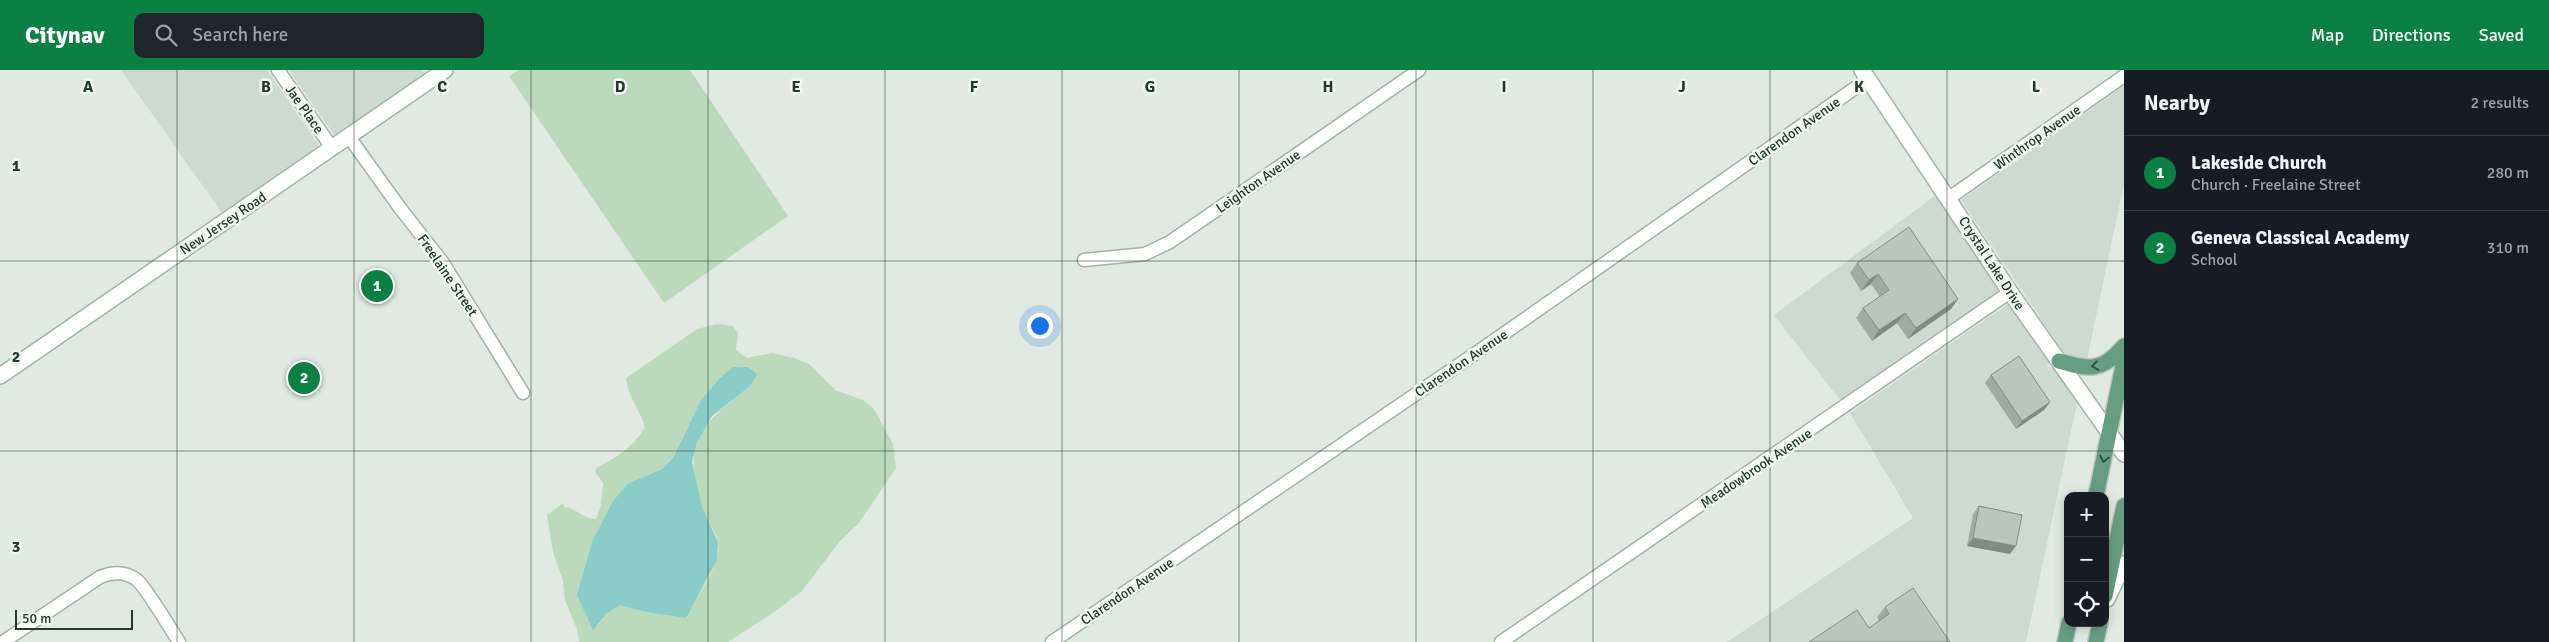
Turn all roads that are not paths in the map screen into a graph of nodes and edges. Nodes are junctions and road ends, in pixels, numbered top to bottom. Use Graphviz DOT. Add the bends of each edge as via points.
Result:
graph roads {
  1 [pos="278,70"];
  2 [pos="445,70"];
  3 [pos="1419,70"];
  4 [pos="1865,75"];
  5 [pos="2124,76"];
  6 [pos="349,136"];
  7 [pos="332,148"];
  8 [pos="1949,198"];
  9 [pos="1084,260"];
  10 [pos="2010,292"];
  11 [pos="2124,346"];
  12 [pos="2059,361"];
  13 [pos="2124,361"];
  14 [pos="0,376"];
  15 [pos="523,393"];
  16 [pos="2109,433"];
  17 [pos="2124,454"];
  18 [pos="2097,492"];
  19 [pos="2124,506"];
  20 [pos="2124,564"];
  21 [pos="2108,582"];
  22 [pos="2109,594"];
  23 [pos="2067,627"];
  24 [pos="2099,627"];
  25 [pos="3,642"];
  26 [pos="179,642"];
  27 [pos="1052,642"];
  28 [pos="1501,642"];
  29 [pos="2065,642"];
  30 [pos="2096,642"];
  1 -- 7 [label="street, Jae Place"];
  2 -- 6 [label="street, New Jersey Road"];
  3 -- 9 [label="street, Leighton Avenue" via="1170,242 1145,254"];
  4 -- 8 [label="street, Crystal Lake Drive"];
  4 -- 27 [label="street, Clarendon Avenue" via="1482,349"];
  5 -- 8 [label="street, Winthrop Avenue"];
  6 -- 7 [label="street, New Jersey Road"];
  6 -- 15 [label="street, Freelaine Street" via="443,263"];
  7 -- 14 [label="street, New Jersey Road"];
  8 -- 10 [label="street, Crystal Lake Drive"];
  10 -- 12 [label="street, Crystal Lake Drive"];
  10 -- 28 [label="street, Meadowbrook Avenue"];
  11 -- 12 [label="main road, one-way" via="2113,359 2091,368"];
  12 -- 16 [label="street, Crystal Lake Drive"];
  13 -- 16 [label="main road"];
  16 -- 17 [label="street, Crystal Lake Drive"];
  16 -- 18 [label="main road, one-way"];
  19 -- 21 [label="main road"];
  20 -- 22 [label="street"];
  23 -- 29 [label="main road"];
  24 -- 30 [label="main road"];
  25 -- 26 [label="street" via="111,572 125,574 137,581"];
}
